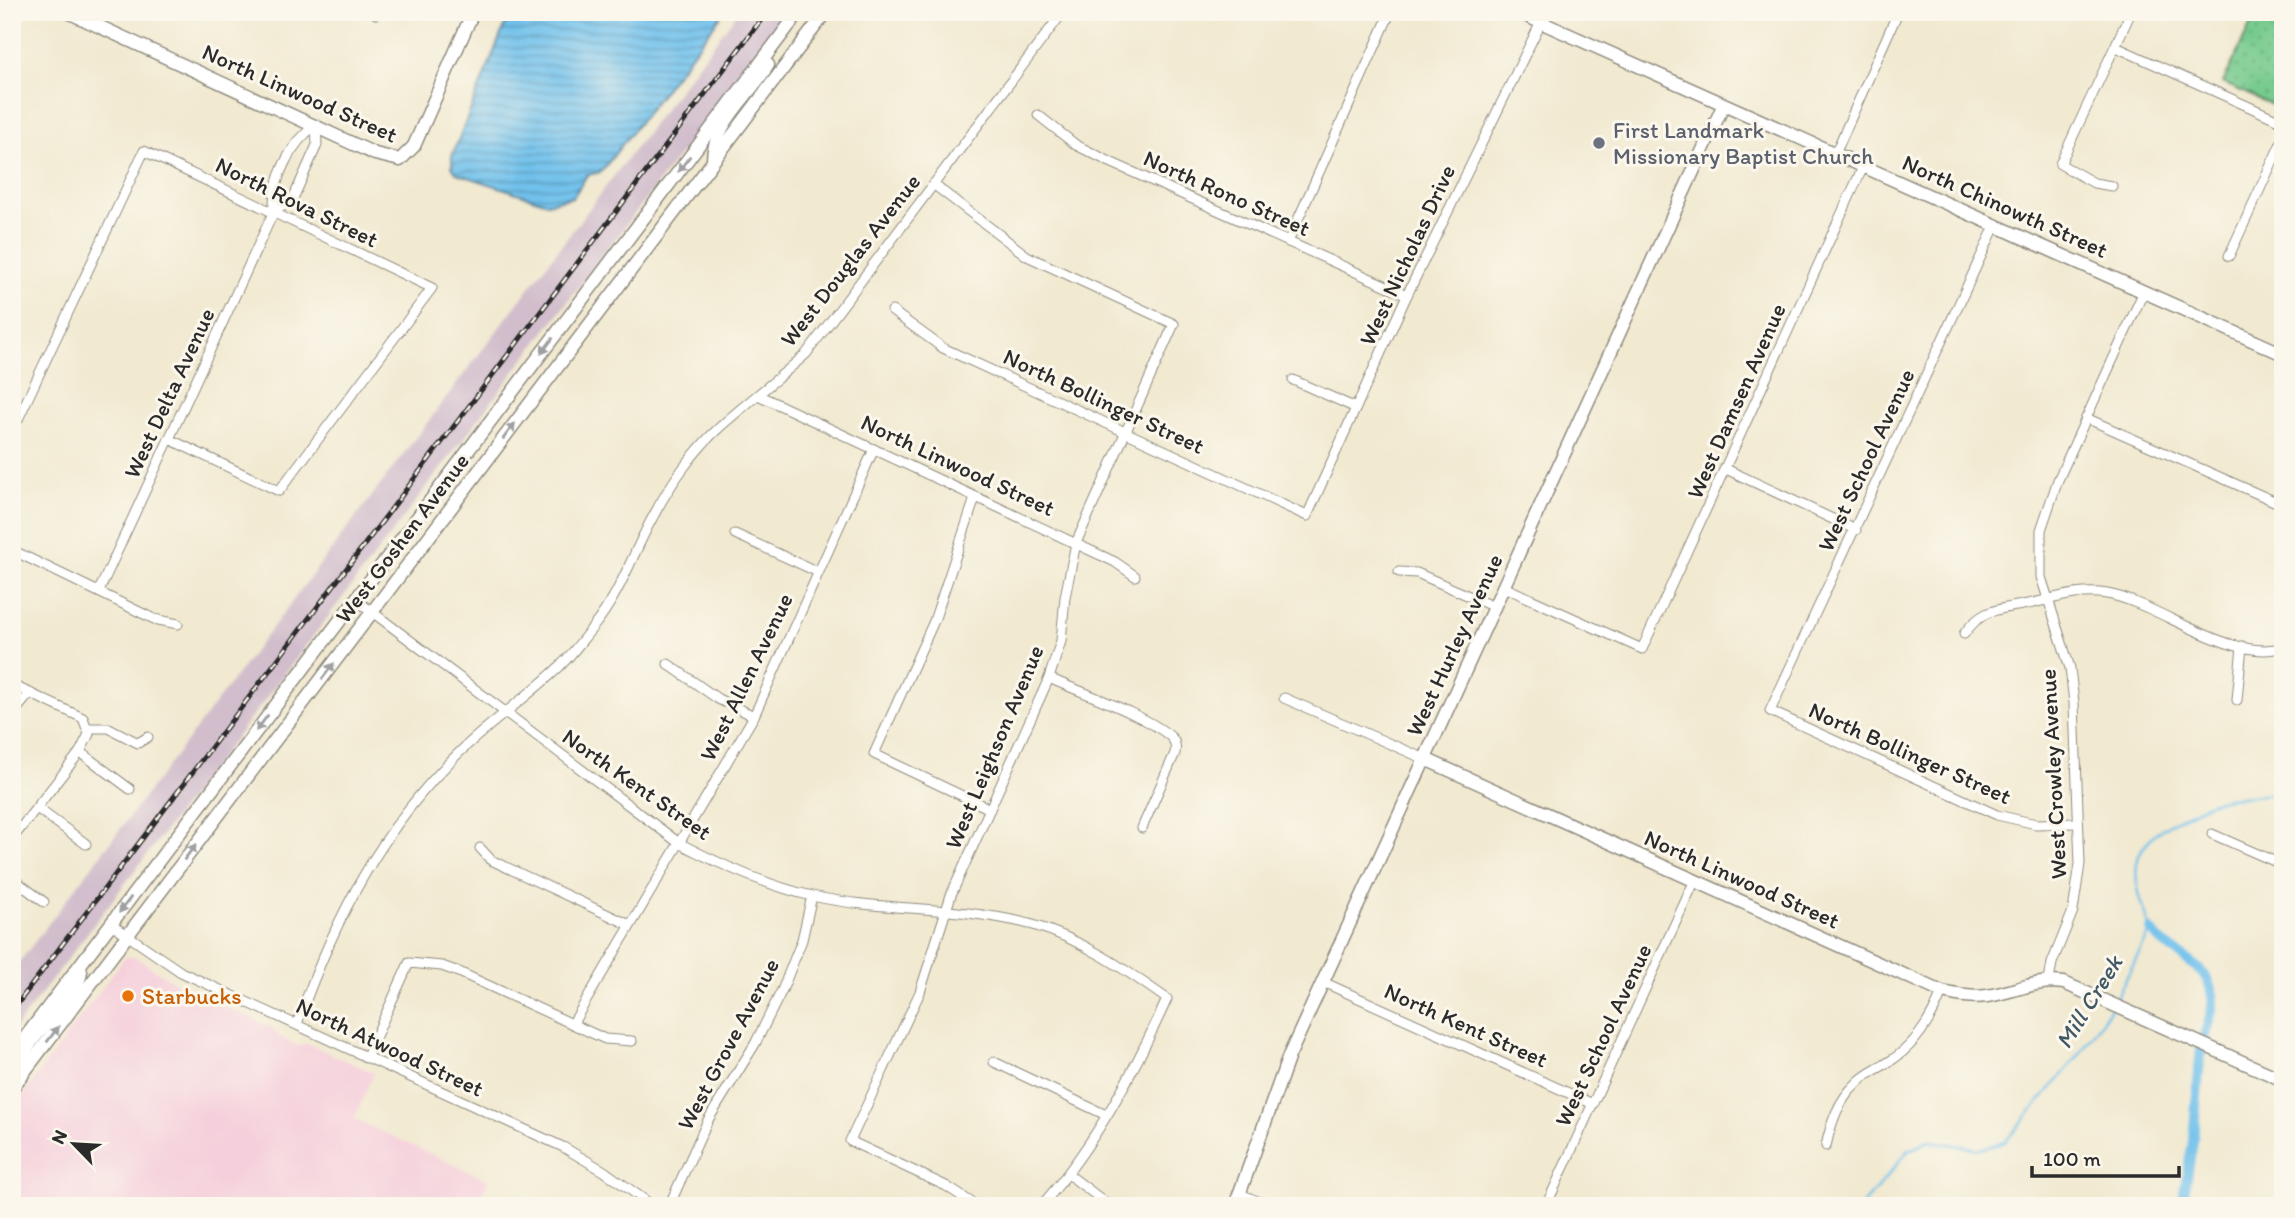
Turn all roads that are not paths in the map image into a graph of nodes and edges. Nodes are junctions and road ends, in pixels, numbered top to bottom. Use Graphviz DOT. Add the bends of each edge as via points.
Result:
graph roads {
  1 [pos="473,12"];
  2 [pos="799,12"];
  3 [pos="826,12"];
  4 [pos="1063,12"];
  5 [pos="1518,12"];
  6 [pos="1898,12"];
  7 [pos="2131,12"];
  8 [pos="1390,13"];
  9 [pos="75,14"];
  10 [pos="1543,18"];
  11 [pos="2116,47"];
  12 [pos="769,52"];
  13 [pos="1723,106"];
  14 [pos="1038,115"];
  15 [pos="2283,122"];
  16 [pos="316,125"];
  17 [pos="2283,139"];
  18 [pos="1835,154"];
  19 [pos="713,161"];
  20 [pos="285,166"];
  21 [pos="1863,167"];
  22 [pos="303,174"];
  23 [pos="933,184"];
  24 [pos="2112,186"];
  25 [pos="274,211"];
  26 [pos="1996,224"];
  27 [pos="1288,242"];
  28 [pos="2229,256"];
  29 [pos="2144,291"];
  30 [pos="1408,295"];
  31 [pos="892,311"];
  32 [pos="2283,354"];
  33 [pos="1293,380"];
  34 [pos="760,396"];
  35 [pos="1356,408"];
  36 [pos="2086,418"];
  37 [pos="12,432"];
  38 [pos="1126,433"];
  39 [pos="169,439"];
  40 [pos="874,449"];
  41 [pos="1726,469"];
  42 [pos="975,498"];
  43 [pos="2283,505"];
  44 [pos="1307,516"];
  45 [pos="1856,530"];
  46 [pos="735,534"];
  47 [pos="1076,543"];
  48 [pos="12,550"];
  49 [pos="818,572"];
  50 [pos="1399,572"];
  51 [pos="1135,576"];
  52 [pos="1504,587"];
  53 [pos="99,591"];
  54 [pos="355,600"];
  55 [pos="2046,600"];
  56 [pos="1494,607"];
  57 [pos="373,612"];
  58 [pos="177,624"];
  59 [pos="1964,634"];
  60 [pos="2242,646"];
  61 [pos="2283,647"];
  62 [pos="668,664"];
  63 [pos="1049,678"];
  64 [pos="12,685"];
  65 [pos="30,693"];
  66 [pos="1284,698"];
  67 [pos="2237,700"];
  68 [pos="1770,711"];
  69 [pos="505,712"];
  70 [pos="12,715"];
  71 [pos="754,716"];
  72 [pos="89,731"];
  73 [pos="148,737"];
  74 [pos="80,752"];
  75 [pos="1425,759"];
  76 [pos="130,789"];
  77 [pos="37,808"];
  78 [pos="990,808"];
  79 [pos="2078,823"];
  80 [pos="1142,828"];
  81 [pos="2212,834"];
  82 [pos="12,839"];
  83 [pos="679,843"];
  84 [pos="86,844"];
  85 [pos="480,848"];
  86 [pos="2283,865"];
  87 [pos="12,878"];
  88 [pos="1695,880"];
  89 [pos="812,896"];
  90 [pos="44,902"];
  91 [pos="945,909"];
  92 [pos="111,924"];
  93 [pos="630,925"];
  94 [pos="127,936"];
  95 [pos="81,964"];
  96 [pos="2049,981"];
  97 [pos="1323,982"];
  98 [pos="1942,992"];
  99 [pos="573,1023"];
  100 [pos="297,1024"];
  101 [pos="632,1041"];
  102 [pos="12,1055"];
  103 [pos="366,1058"];
  104 [pos="994,1062"];
  105 [pos="22,1076"];
  106 [pos="2283,1080"];
  107 [pos="12,1088"];
  108 [pos="1593,1104"];
  109 [pos="1106,1115"];
  110 [pos="1826,1146"];
  111 [pos="1068,1174"];
  112 [pos="1238,1200"];
  113 [pos="653,1206"];
  114 [pos="669,1206"];
  115 [pos="978,1206"];
  116 [pos="1041,1206"];
  117 [pos="1110,1206"];
  118 [pos="1270,1206"];
  119 [pos="1546,1206"];
  1 -- 16 [label="street, North Linwood Street" via="414,146 400,160 375,154"];
  2 -- 12 [label="street, West Goshen Avenue"];
  3 -- 19 [label="street, West Goshen Avenue"];
  4 -- 23 [label="street, West Douglas Avenue"];
  5 -- 10 [label="street, North Chinowth Street"];
  6 -- 18 [label="street"];
  7 -- 11 [label="street"];
  8 -- 27 [label="street"];
  9 -- 16 [label="street, North Linwood Street"];
  10 -- 13 [label="street, North Chinowth Street"];
  10 -- 30 [label="street, West Nicholas Drive"];
  11 -- 15 [label="street"];
  11 -- 24 [label="street" via="2060,164 2094,183"];
  12 -- 19 [label="street" via="769,63 756,85 721,130"];
  12 -- 54 [label="street, West Goshen Avenue, one-way"];
  13 -- 18 [label="street, North Chinowth Street"];
  13 -- 52 [label="street, West Hurley Avenue"];
  14 -- 27 [label="street, North Rono Street" via="1087,151"];
  16 -- 20 [label="street, West Delta Avenue" via="299,137"];
  16 -- 22 [label="street, West Delta Avenue" via="317,145"];
  17 -- 28 [label="street"];
  18 -- 21 [label="street, North Chinowth Street"];
  57 -- 19 [label="street, West Goshen Avenue, one-way"];
  20 -- 22 [label="street"];
  20 -- 25 [label="street, West Delta Avenue" via="272,191"];
  21 -- 26 [label="street, North Chinowth Street"];
  21 -- 41 [label="street, West Damsen Avenue"];
  22 -- 25 [label="street, West Delta Avenue" via="292,201"];
  23 -- 34 [label="street, West Douglas Avenue" via="806,354"];
  23 -- 38 [label="street, West Leighson Avenue" via="1027,257 1174,324"];
  25 -- 37 [label="street, North Rova Street" via="144,151"];
  25 -- 39 [label="street, West Delta Avenue"];
  25 -- 39 [label="street, North Rova Street" via="432,288 279,491"];
  26 -- 29 [label="street, North Chinowth Street"];
  26 -- 45 [label="street, West School Avenue"];
  27 -- 30 [label="street, North Rono Street"];
  29 -- 32 [label="street, North Chinowth Street"];
  29 -- 36 [label="street, West Crowley Avenue"];
  30 -- 35 [label="street, West Nicholas Drive"];
  31 -- 38 [label="street, North Bollinger Street" via="943,348"];
  33 -- 35 [label="street"];
  34 -- 40 [label="street, North Linwood Street"];
  34 -- 69 [label="street, West Douglas Avenue" via="720,427 687,465 654,514 628,571 596,623 560,666"];
  35 -- 44 [label="street, West Nicholas Drive"];
  36 -- 43 [label="street"];
  36 -- 55 [label="street, West Crowley Avenue" via="2054,489 2042,530 2039,553"];
  38 -- 44 [label="street, North Bollinger Street"];
  38 -- 47 [label="street, West Leighson Avenue"];
  39 -- 53 [label="street, West Delta Avenue"];
  40 -- 42 [label="street, North Linwood Street"];
  40 -- 49 [label="street, West Allen Avenue"];
  41 -- 45 [label="street"];
  41 -- 52 [label="street, West Damsen Avenue" via="1642,649"];
  42 -- 47 [label="street, North Linwood Street"];
  42 -- 78 [label="street" via="934,621 874,754"];
  45 -- 68 [label="street, West School Avenue"];
  46 -- 49 [label="street"];
  47 -- 51 [label="street, North Linwood Street"];
  47 -- 63 [label="street, West Leighson Avenue" via="1061,641"];
  48 -- 53 [label="street"];
  49 -- 71 [label="street, West Allen Avenue"];
  50 -- 56 [label="street" via="1418,573"];
  52 -- 56 [label="street, West Hurley Avenue"];
  53 -- 58 [label="street" via="154,619"];
  54 -- 57 [label="street, North Kent Street"];
  54 -- 92 [label="street, West Goshen Avenue, one-way"];
  55 -- 59 [label="street" via="1984,612"];
  55 -- 60 [label="street" via="2108,594"];
  55 -- 79 [label="street, West Crowley Avenue" via="2070,668"];
  56 -- 75 [label="street, West Hurley Avenue"];
  57 -- 69 [label="street, North Kent Street"];
  94 -- 57 [label="street, West Goshen Avenue, one-way"];
  60 -- 61 [label="street"];
  60 -- 67 [label="street"];
  62 -- 71 [label="street" via="718,699"];
  63 -- 78 [label="street, West Leighson Avenue"];
  63 -- 80 [label="street" via="1172,738 1175,753"];
  64 -- 65 [label="street"];
  65 -- 70 [label="street"];
  65 -- 72 [label="street" via="78,715"];
  66 -- 75 [label="street"];
  68 -- 79 [label="street, North Bollinger Street" via="1997,816 2036,824"];
  69 -- 83 [label="street, North Kent Street"];
  69 -- 100 [label="street, West Douglas Avenue" via="465,747 407,813 361,877 324,948"];
  71 -- 83 [label="street, West Allen Avenue"];
  72 -- 73 [label="street" via="109,728 138,743"];
  72 -- 74 [label="street"];
  74 -- 76 [label="street"];
  74 -- 77 [label="street"];
  75 -- 88 [label="street, North Linwood Street"];
  75 -- 97 [label="street, West Hurley Avenue"];
  77 -- 82 [label="street"];
  77 -- 84 [label="street"];
  78 -- 91 [label="street, West Leighson Avenue"];
  79 -- 96 [label="street, West Crowley Avenue" via="2078,891"];
  81 -- 86 [label="street"];
  83 -- 89 [label="street, North Kent Street" via="753,878"];
  83 -- 93 [label="street, West Allen Avenue"];
  85 -- 93 [label="street" via="491,860"];
  87 -- 90 [label="street"];
  88 -- 98 [label="street, North Linwood Street"];
  88 -- 108 [label="street, West School Avenue"];
  89 -- 91 [label="street, North Kent Street"];
  89 -- 114 [label="street, West Grove Avenue" via="802,940 783,988 708,1121"];
  91 -- 109 [label="street, North Kent Street" via="1034,926 1071,940 1167,999 1137,1064"];
  91 -- 115 [label="street, West Leighson Avenue" via="920,992 850,1141 946,1185"];
  92 -- 94 [label="street, North Atwood Street"];
  92 -- 95 [label="street, West Goshen Avenue"];
  93 -- 99 [label="street, West Allen Avenue"];
  94 -- 100 [label="street, North Atwood Street" via="181,972"];
  105 -- 94 [label="street, West Goshen Avenue, one-way"];
  95 -- 102 [label="street, West Goshen Avenue"];
  95 -- 105 [label="street" via="80,978 26,1051 20,1065"];
  96 -- 98 [label="street, North Linwood Street" via="1989,996"];
  96 -- 106 [label="street" via="2106,1000"];
  97 -- 108 [label="street, North Kent Street"];
  97 -- 112 [label="street, West Hurley Avenue" via="1272,1097"];
  98 -- 110 [label="street" via="1918,1037 1902,1053 1869,1072 1844,1097"];
  99 -- 101 [label="street" via="605,1039"];
  99 -- 103 [label="street" via="461,973 409,962"];
  100 -- 103 [label="street, North Atwood Street"];
  103 -- 113 [label="street, North Atwood Street" via="563,1147"];
  104 -- 109 [label="street"];
  105 -- 107 [label="street, West Goshen Avenue"];
  108 -- 119 [label="street, West School Avenue"];
  109 -- 111 [label="street"];
  111 -- 116 [label="street"];
  111 -- 117 [label="street"];
  112 -- 118 [label="street"];
}
